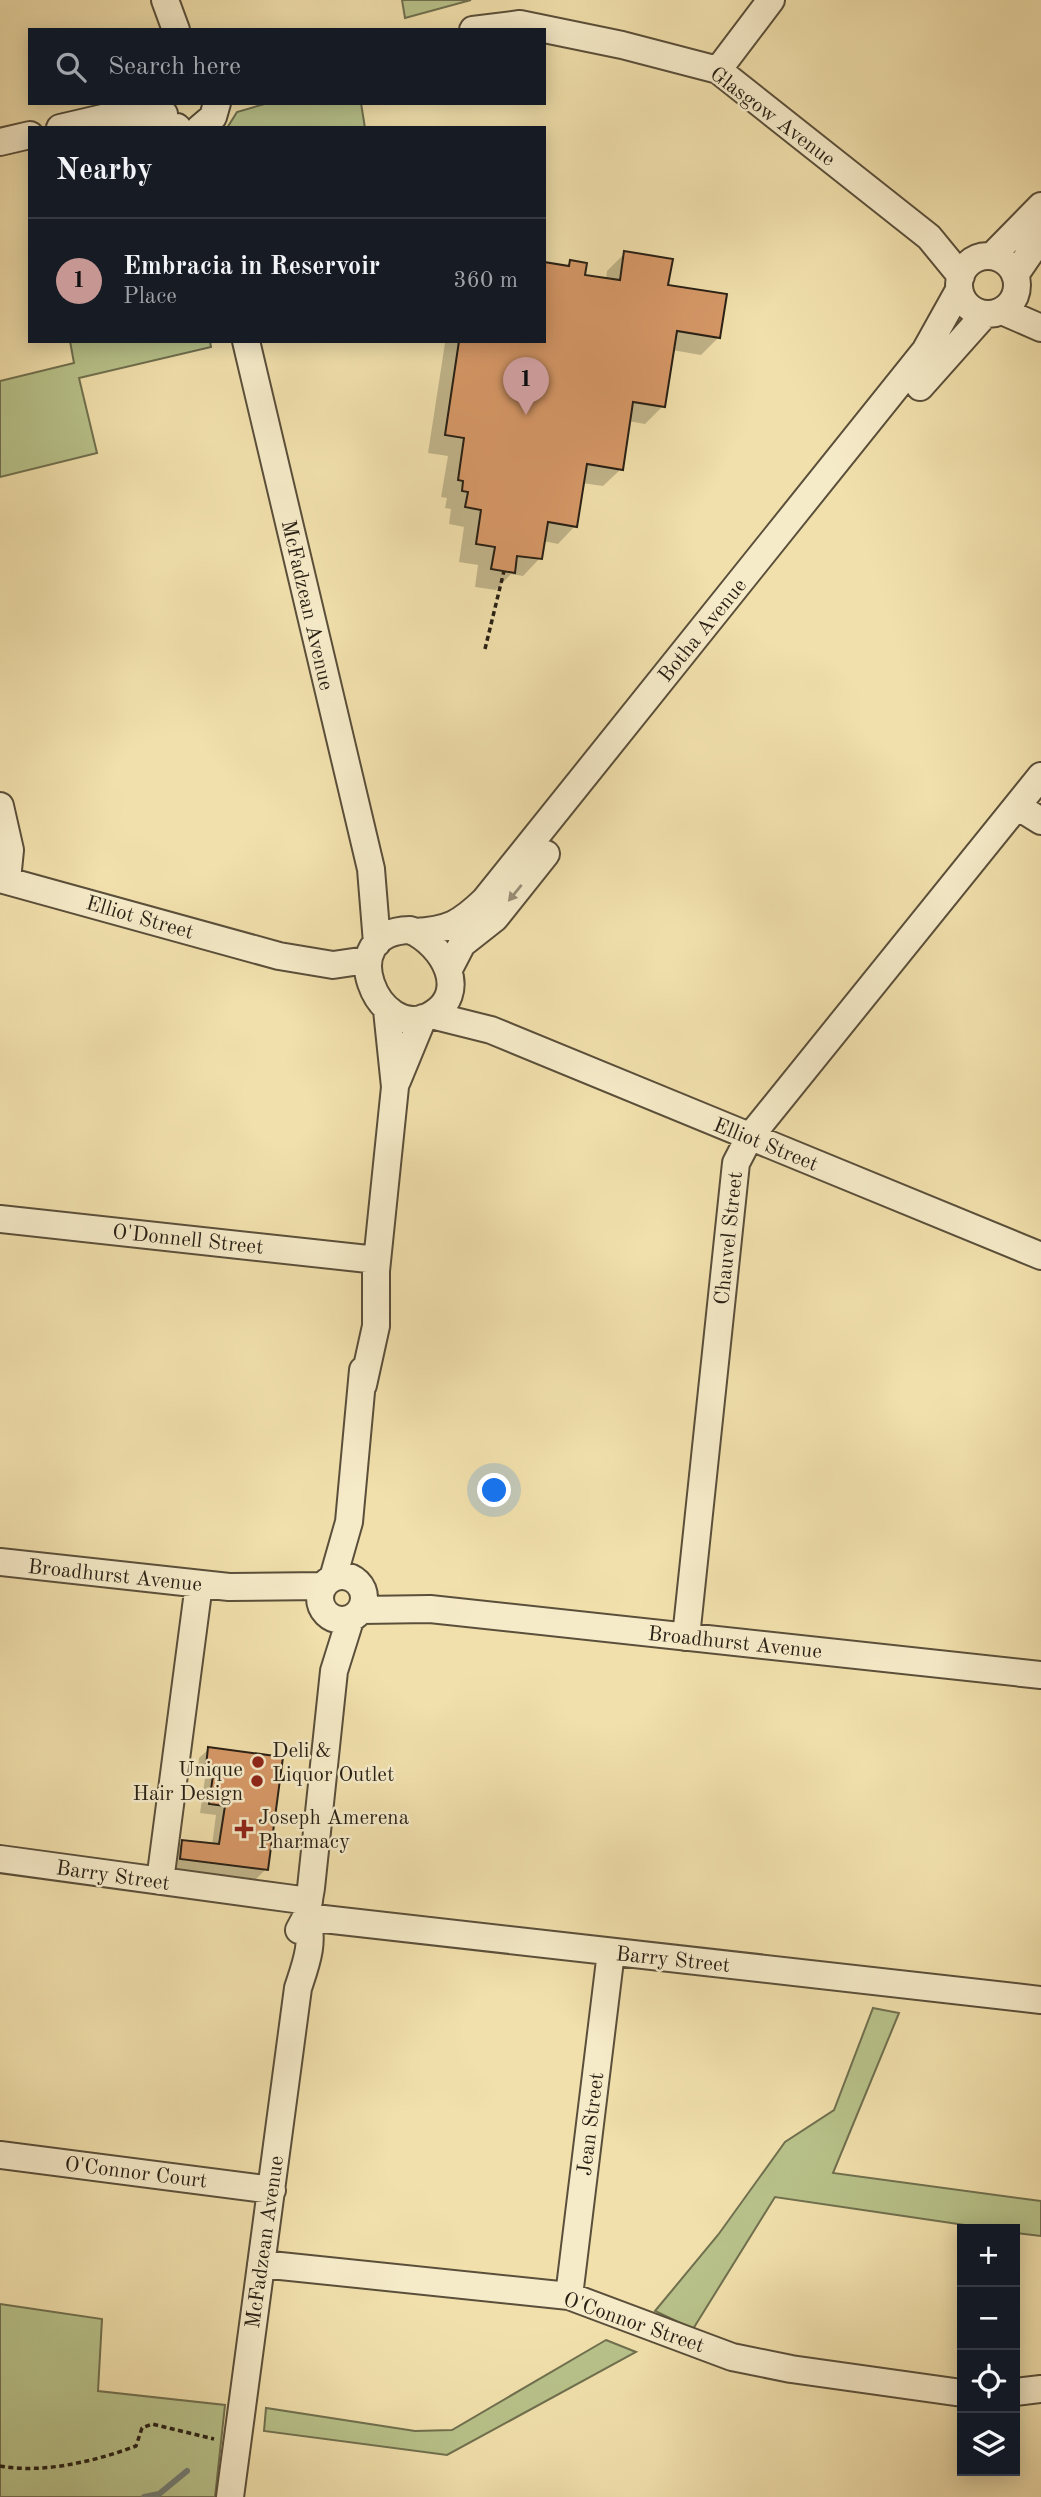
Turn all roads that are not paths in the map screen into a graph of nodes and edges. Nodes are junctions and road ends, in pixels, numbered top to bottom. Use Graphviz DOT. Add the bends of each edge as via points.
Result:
graph roads {
  1 [pos="771,0"];
  2 [pos="519,12"];
  3 [pos="477,28"];
  4 [pos="718,70"];
  5 [pos="134,105"];
  6 [pos="107,117"];
  7 [pos="172,120"];
  8 [pos="69,126"];
  9 [pos="28,135"];
  10 [pos="0,142"];
  11 [pos="1041,206"];
  12 [pos="1041,237"];
  13 [pos="972,270"];
  14 [pos="1005,298"];
  15 [pos="1041,326"];
  16 [pos="246,343"];
  17 [pos="831,483"];
  18 [pos="1041,776"];
  19 [pos="576,802"];
  20 [pos="0,806"];
  21 [pos="1017,806"];
  22 [pos="1041,821"];
  23 [pos="371,869"];
  24 [pos="3,879"];
  25 [pos="412,931"];
  26 [pos="372,951"];
  27 [pos="279,956"];
  28 [pos="449,981"];
  29 [pos="380,1000"];
  30 [pos="427,1017"];
  31 [pos="491,1030"];
  32 [pos="395,1087"];
  33 [pos="749,1138"];
  34 [pos="0,1219"];
  35 [pos="1041,1256"];
  36 [pos="376,1266"];
  37 [pos="0,1562"];
  38 [pos="199,1584"];
  39 [pos="342,1599"];
  40 [pos="686,1636"];
  41 [pos="1041,1675"];
  42 [pos="0,1859"];
  43 [pos="160,1881"];
  44 [pos="307,1909"];
  45 [pos="611,1952"];
  46 [pos="1041,2000"];
  47 [pos="0,2155"];
  48 [pos="272,2190"];
  49 [pos="261,2264"];
  50 [pos="569,2296"];
  51 [pos="1041,2389"];
  52 [pos="1020,2391"];
  53 [pos="957,2392"];
  54 [pos="230,2497"];
  1 -- 4 [label="street"];
  2 -- 3 [label="street, Glasgow Avenue"];
  2 -- 4 [label="street, Glasgow Avenue"];
  4 -- 13 [label="street, Glasgow Avenue"];
  5 -- 6 [label="street"];
  6 -- 7 [label="street"];
  6 -- 8 [label="street"];
  9 -- 10 [label="street"];
  11 -- 13 [label="street, Botha Avenue"];
  12 -- 14 [label="street, Botha Avenue"];
  13 -- 14 [label="street" via="1006,262"];
  13 -- 14 [label="street" via="968,306"];
  13 -- 17 [label="street, Botha Avenue" via="925,351"];
  14 -- 15 [label="street"];
  14 -- 17 [label="street, Botha Avenue" via="940,361"];
  16 -- 23 [label="street, McFadzean Avenue"];
  17 -- 19 [label="street, Botha Avenue"];
  18 -- 21 [label="street, Chauvel Street"];
  19 -- 25 [label="street, Botha Avenue" via="468,916 446,930"];
  19 -- 28 [label="street, Botha Avenue, one-way" via="495,918 461,944"];
  20 -- 24 [label="street" via="10,850"];
  21 -- 22 [label="street"];
  21 -- 33 [label="street, Chauvel Street"];
  23 -- 25 [label="street, McFadzean Avenue" via="391,909"];
  23 -- 26 [label="street, McFadzean Avenue"];
  24 -- 27 [label="street, Elliot Street"];
  25 -- 26 [label="street" via="397,931"];
  25 -- 28 [label="street" via="439,952"];
  26 -- 27 [label="street, Elliot Street" via="333,965"];
  26 -- 29 [label="street" via="367,975"];
  27 -- 29 [label="street, Elliot Street"];
  28 -- 30 [label="street" via="440,1008"];
  28 -- 31 [label="street, Elliot Street" via="463,1011"];
  29 -- 30 [label="street" via="403,1017"];
  29 -- 32 [label="street, McFadzean Avenue"];
  30 -- 31 [label="street, Elliot Street"];
  30 -- 32 [label="street, McFadzean Avenue"];
  31 -- 33 [label="street, Elliot Street"];
  32 -- 36 [label="street, McFadzean Avenue"];
  33 -- 35 [label="street, Elliot Street"];
  33 -- 40 [label="street, Chauvel Street" via="736,1163"];
  34 -- 36 [label="street, O'Donnell Street"];
  36 -- 39 [label="street, McFadzean Avenue" via="376,1326 363,1385"];
  37 -- 38 [label="street, Broadhurst Avenue"];
  38 -- 39 [label="street, Broadhurst Avenue"];
  38 -- 43 [label="street"];
  39 -- 40 [label="street, Broadhurst Avenue"];
  39 -- 44 [label="street, McFadzean Avenue"];
  40 -- 41 [label="street, Broadhurst Avenue"];
  42 -- 43 [label="street, Barry Street"];
  43 -- 44 [label="street, Barry Street"];
  44 -- 45 [label="street, Barry Street"];
  44 -- 48 [label="street, McFadzean Avenue" via="311,1942 298,1988"];
  45 -- 46 [label="street, Barry Street"];
  45 -- 50 [label="street, Jean Street"];
  47 -- 48 [label="street, O'Connor Court"];
  48 -- 49 [label="street, McFadzean Avenue"];
  49 -- 50 [label="street, O'Connor Street"];
  49 -- 54 [label="street, McFadzean Avenue"];
  50 -- 53 [label="street, O'Connor Street" via="732,2357"];
  51 -- 52 [label="street"];
}
